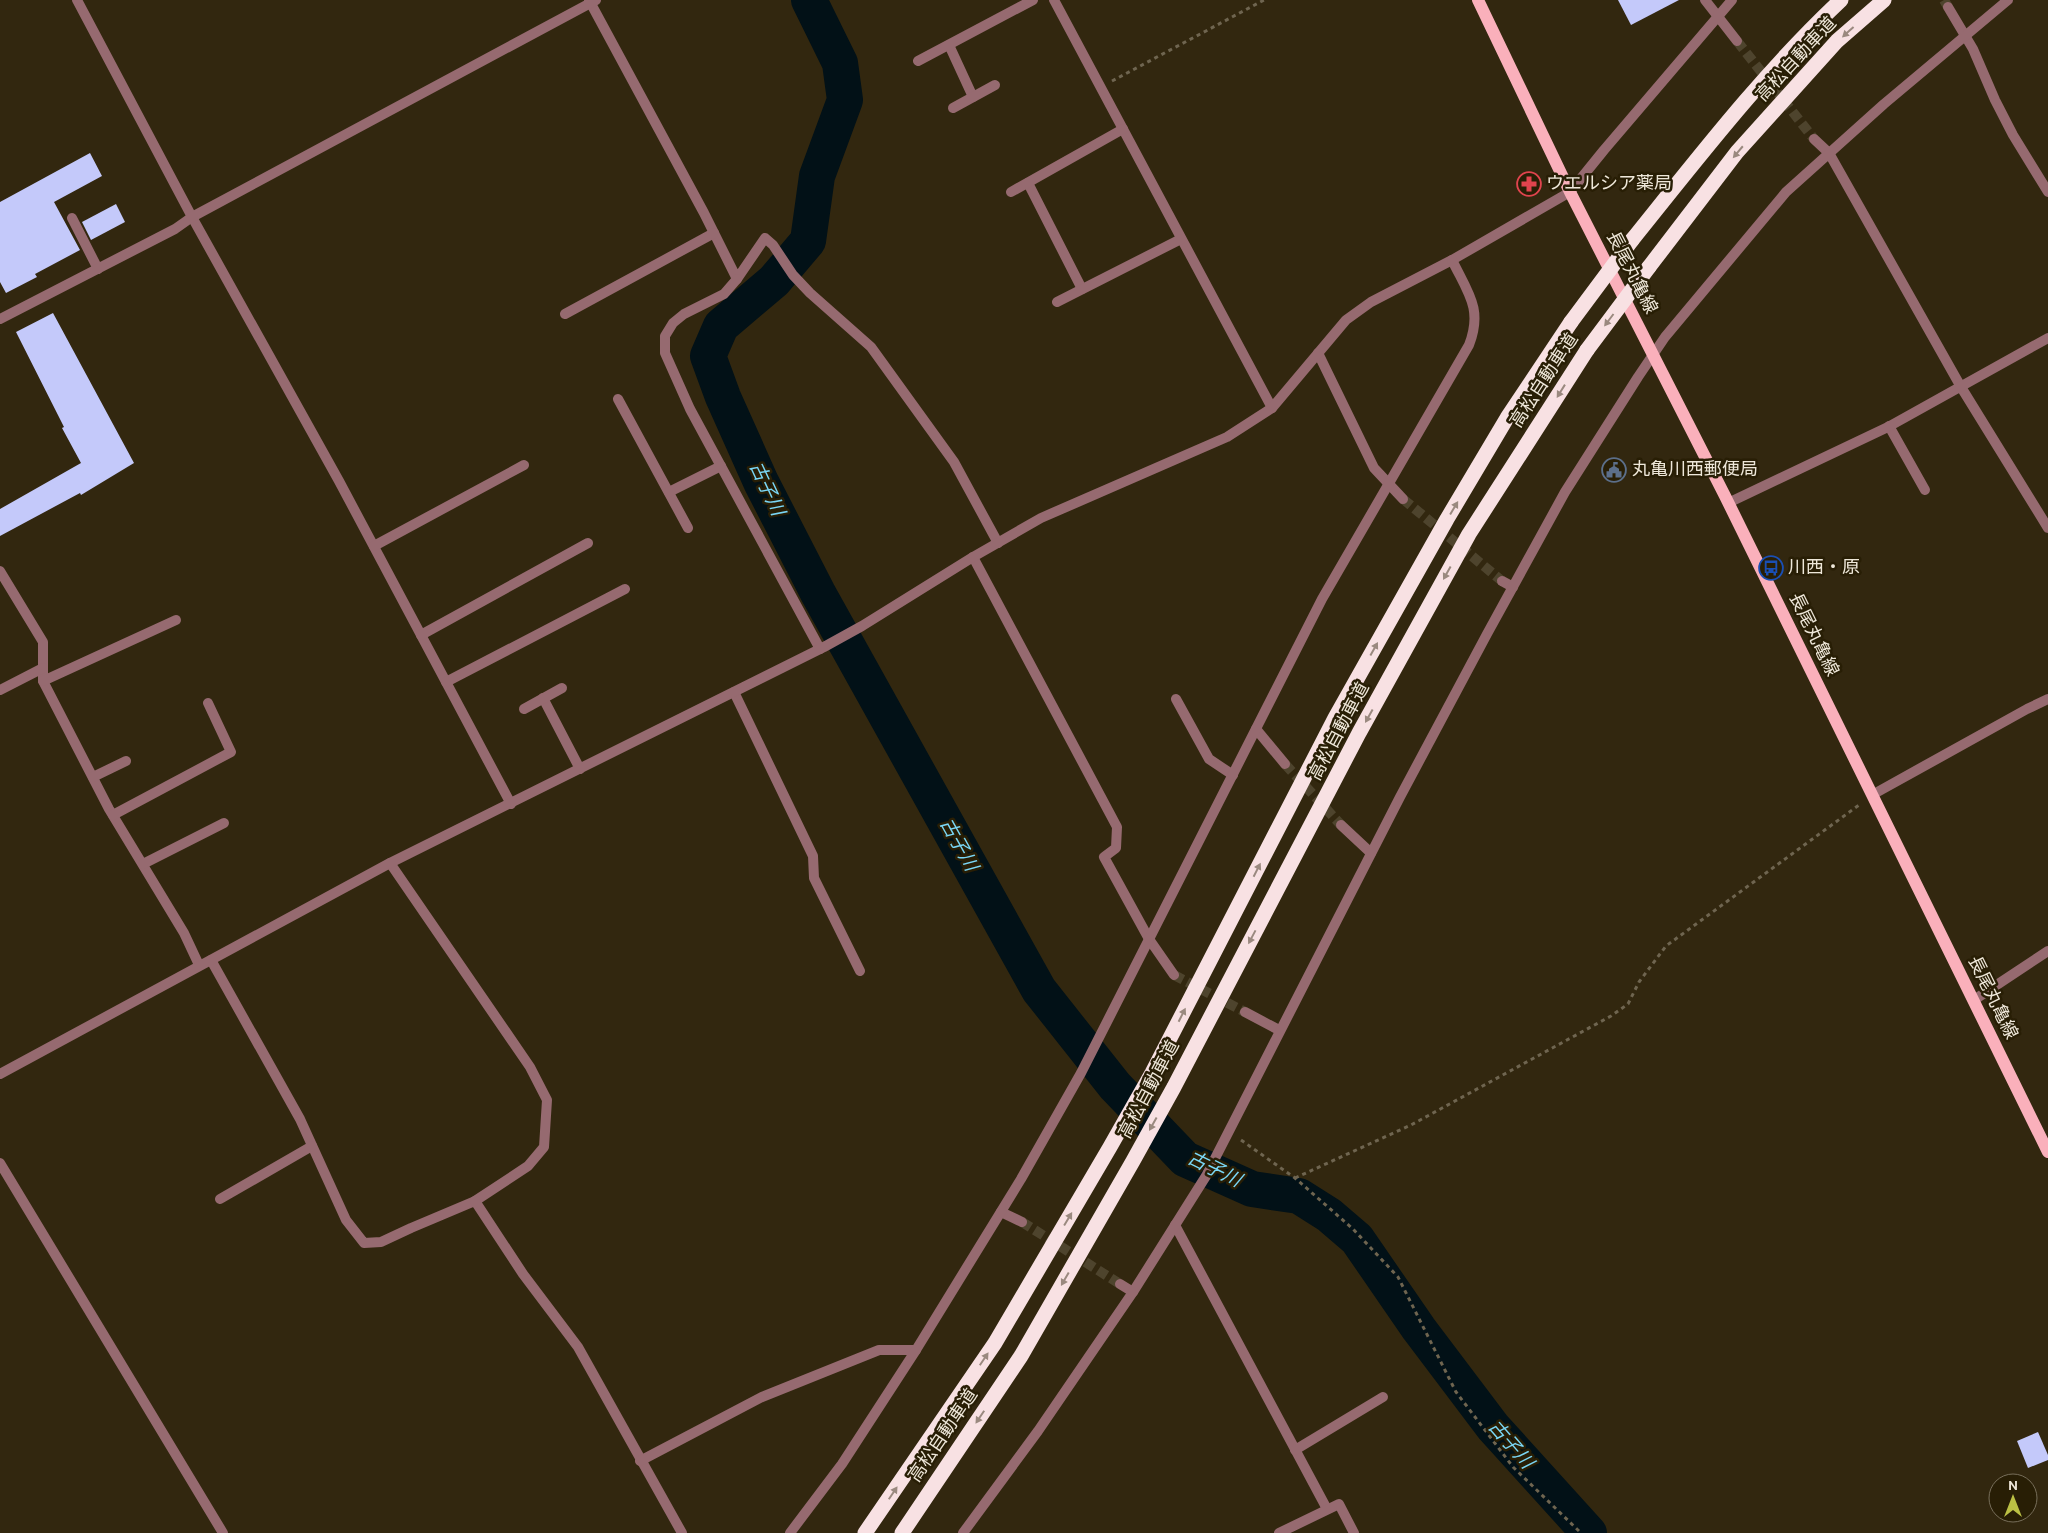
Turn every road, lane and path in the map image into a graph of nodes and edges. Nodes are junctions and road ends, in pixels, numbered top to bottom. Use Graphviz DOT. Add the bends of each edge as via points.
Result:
graph roads {
  1 [pos="77,0"];
  2 [pos="1033,0"];
  3 [pos="1054,0"];
  4 [pos="1264,0"];
  5 [pos="1478,0"];
  6 [pos="1705,0"];
  7 [pos="1732,0"];
  8 [pos="1842,0"];
  9 [pos="1884,0"];
  10 [pos="2008,0"];
  11 [pos="592,1"];
  12 [pos="1948,7"];
  13 [pos="1717,17"];
  14 [pos="1965,36"];
  15 [pos="1737,42"];
  16 [pos="949,45"];
  17 [pos="918,61"];
  18 [pos="995,85"];
  19 [pos="1100,87"];
  20 [pos="973,97"];
  21 [pos="953,108"];
  22 [pos="1122,129"];
  23 [pos="1814,139"];
  24 [pos="1829,153"];
  25 [pos="1028,183"];
  26 [pos="1011,192"];
  27 [pos="1570,192"];
  28 [pos="2048,192"];
  29 [pos="192,217"];
  30 [pos="72,218"];
  31 [pos="714,233"];
  32 [pos="1181,238"];
  33 [pos="1452,260"];
  34 [pos="98,269"];
  35 [pos="737,279"];
  36 [pos="1082,290"];
  37 [pos="1057,302"];
  38 [pos="0,306"];
  39 [pos="565,314"];
  40 [pos="3,318"];
  41 [pos="2048,338"];
  42 [pos="1318,353"];
  43 [pos="1654,355"];
  44 [pos="1962,387"];
  45 [pos="618,399"];
  46 [pos="1272,408"];
  47 [pos="1889,426"];
  48 [pos="524,465"];
  49 [pos="721,466"];
  50 [pos="1389,484"];
  51 [pos="1925,490"];
  52 [pos="668,492"];
  53 [pos="1403,499"];
  54 [pos="1728,503"];
  55 [pos="2045,516"];
  56 [pos="688,528"];
  57 [pos="2048,528"];
  58 [pos="588,543"];
  59 [pos="998,543"];
  60 [pos="374,546"];
  61 [pos="973,558"];
  62 [pos="0,571"];
  63 [pos="1502,581"];
  64 [pos="1513,587"];
  65 [pos="625,589"];
  66 [pos="176,620"];
  67 [pos="422,635"];
  68 [pos="822,648"];
  69 [pos="43,668"];
  70 [pos="43,681"];
  71 [pos="446,682"];
  72 [pos="562,688"];
  73 [pos="0,690"];
  74 [pos="734,692"];
  75 [pos="543,698"];
  76 [pos="1176,699"];
  77 [pos="2048,699"];
  78 [pos="208,703"];
  79 [pos="524,709"];
  80 [pos="1256,729"];
  81 [pos="126,761"];
  82 [pos="1285,764"];
  83 [pos="580,769"];
  84 [pos="1233,775"];
  85 [pos="93,777"];
  86 [pos="1872,795"];
  87 [pos="510,804"];
  88 [pos="113,815"];
  89 [pos="224,822"];
  90 [pos="1341,824"];
  91 [pos="1371,853"];
  92 [pos="390,863"];
  93 [pos="143,864"];
  94 [pos="1149,939"];
  95 [pos="2048,951"];
  96 [pos="212,960"];
  97 [pos="199,965"];
  98 [pos="860,971"];
  99 [pos="1174,975"];
  100 [pos="1974,1000"];
  101 [pos="1245,1012"];
  102 [pos="1279,1030"];
  103 [pos="0,1074"];
  104 [pos="1228,1132"];
  105 [pos="312,1146"];
  106 [pos="2048,1152"];
  107 [pos="0,1163"];
  108 [pos="1295,1178"];
  109 [pos="220,1199"];
  110 [pos="476,1202"];
  111 [pos="1001,1212"];
  112 [pos="1022,1222"];
  113 [pos="1175,1225"];
  114 [pos="1120,1284"];
  115 [pos="1133,1292"];
  116 [pos="916,1350"];
  117 [pos="1383,1397"];
  118 [pos="1295,1450"];
  119 [pos="640,1461"];
  120 [pos="1327,1509"];
  121 [pos="223,1533"];
  122 [pos="682,1533"];
  123 [pos="790,1533"];
  124 [pos="865,1533"];
  125 [pos="902,1533"];
  126 [pos="963,1533"];
  127 [pos="1278,1533"];
  128 [pos="1354,1533"];
  129 [pos="1581,1533"];
  1 -- 29 [label="street"];
  2 -- 16 [label="street"];
  3 -- 19 [label="street"];
  4 -- 19 [label="path"];
  5 -- 27 [label="main road, 長尾丸亀線"];
  6 -- 13 [label="street"];
  7 -- 13 [label="street"];
  124 -- 8 [label="highway, 高松自動車道, one-way, bridge" via="995,1342 1110,1147 1152,1074 1335,718 1507,418 1571,322 1715,136 1817,23"];
  9 -- 125 [label="highway, 高松自動車道, one-way, bridge" via="1837,42 1737,152 1586,350 1468,534 1133,1161 1021,1356"];
  10 -- 14 [label="street"];
  11 -- 29 [label="street"];
  11 -- 31 [label="street"];
  12 -- 14 [label="street"];
  13 -- 15 [label="street"];
  13 -- 27 [label="street"];
  14 -- 24 [label="street"];
  14 -- 28 [label="street" via="2013,135"];
  16 -- 17 [label="street"];
  16 -- 20 [label="street"];
  18 -- 20 [label="street"];
  19 -- 22 [label="street"];
  20 -- 21 [label="street"];
  22 -- 25 [label="street"];
  22 -- 32 [label="street"];
  23 -- 24 [label="street"];
  24 -- 43 [label="street" via="1786,192 1665,337"];
  24 -- 44 [label="street"];
  25 -- 26 [label="street"];
  25 -- 36 [label="street"];
  27 -- 33 [label="street"];
  27 -- 43 [label="main road, 長尾丸亀線"];
  29 -- 34 [label="street"];
  29 -- 60 [label="street"];
  30 -- 34 [label="street"];
  31 -- 35 [label="street"];
  31 -- 39 [label="street"];
  32 -- 36 [label="street"];
  32 -- 46 [label="street"];
  33 -- 42 [label="street" via="1371,302 1346,320"];
  33 -- 50 [label="street" via="1476,314 1475,331"];
  34 -- 40 [label="street"];
  35 -- 49 [label="street" via="724,294 684,314 673,323 666,336 665,353 672,373"];
  35 -- 59 [label="street" via="765,238 810,293 871,347 954,462"];
  36 -- 37 [label="street"];
  38 -- 40 [label="street"];
  41 -- 44 [label="street"];
  42 -- 46 [label="street"];
  42 -- 50 [label="street" via="1374,468"];
  43 -- 54 [label="main road, 長尾丸亀線"];
  43 -- 64 [label="street" via="1565,492"];
  44 -- 47 [label="street"];
  44 -- 55 [label="street"];
  45 -- 52 [label="street"];
  46 -- 59 [label="street" via="1226,436 1041,518"];
  47 -- 51 [label="street"];
  47 -- 54 [label="street"];
  48 -- 60 [label="street"];
  49 -- 52 [label="street"];
  49 -- 68 [label="street"];
  50 -- 53 [label="street"];
  50 -- 80 [label="street" via="1322,599"];
  52 -- 56 [label="street"];
  54 -- 86 [label="main road, 長尾丸亀線"];
  55 -- 57 [label="street"];
  58 -- 67 [label="street"];
  59 -- 61 [label="street"];
  60 -- 67 [label="street"];
  61 -- 68 [label="street"];
  61 -- 94 [label="street" via="1117,826 1116,848 1104,857"];
  62 -- 69 [label="street" via="43,642"];
  63 -- 64 [label="street"];
  64 -- 91 [label="street"];
  65 -- 71 [label="street"];
  66 -- 70 [label="street"];
  67 -- 71 [label="street"];
  68 -- 74 [label="street"];
  69 -- 70 [label="street"];
  69 -- 73 [label="street"];
  70 -- 85 [label="street"];
  71 -- 87 [label="street"];
  72 -- 75 [label="street"];
  74 -- 83 [label="street"];
  74 -- 98 [label="street" via="813,856 814,878"];
  75 -- 79 [label="street"];
  75 -- 83 [label="street"];
  76 -- 84 [label="street" via="1209,758"];
  77 -- 86 [label="street"];
  78 -- 88 [label="street" via="231,752"];
  80 -- 82 [label="street"];
  80 -- 84 [label="street"];
  81 -- 85 [label="street"];
  83 -- 87 [label="street"];
  84 -- 94 [label="street"];
  85 -- 88 [label="street"];
  86 -- 100 [label="main road, 長尾丸亀線"];
  86 -- 108 [label="path" via="1666,946 1639,982 1628,1004 1611,1016 1411,1125"];
  87 -- 92 [label="street"];
  88 -- 93 [label="street"];
  89 -- 93 [label="street"];
  90 -- 91 [label="street"];
  91 -- 102 [label="street"];
  92 -- 96 [label="street"];
  92 -- 110 [label="street" via="530,1067 547,1100 544,1147 528,1166"];
  93 -- 97 [label="street"];
  94 -- 99 [label="street"];
  94 -- 111 [label="street" via="1080,1074"];
  95 -- 100 [label="street"];
  96 -- 97 [label="street"];
  96 -- 105 [label="street"];
  97 -- 103 [label="street"];
  100 -- 106 [label="main road, 長尾丸亀線"];
  101 -- 102 [label="street"];
  102 -- 104 [label="street"];
  104 -- 108 [label="path"];
  104 -- 113 [label="street" via="1206,1176"];
  105 -- 109 [label="street"];
  105 -- 110 [label="street" via="346,1220 364,1243 381,1242"];
  107 -- 121 [label="street"];
  108 -- 129 [label="path" via="1353,1229 1398,1276 1456,1392 1513,1467"];
  110 -- 119 [label="street" via="523,1274 578,1347"];
  111 -- 112 [label="street"];
  111 -- 116 [label="street"];
  113 -- 115 [label="street"];
  113 -- 118 [label="street"];
  114 -- 115 [label="street"];
  115 -- 126 [label="street"];
  116 -- 119 [label="street" via="879,1350 762,1397"];
  116 -- 123 [label="street" via="842,1464"];
  117 -- 118 [label="street"];
  118 -- 120 [label="street"];
  119 -- 122 [label="street"];
  120 -- 127 [label="street"];
  120 -- 128 [label="street" via="1339,1504"];
}
